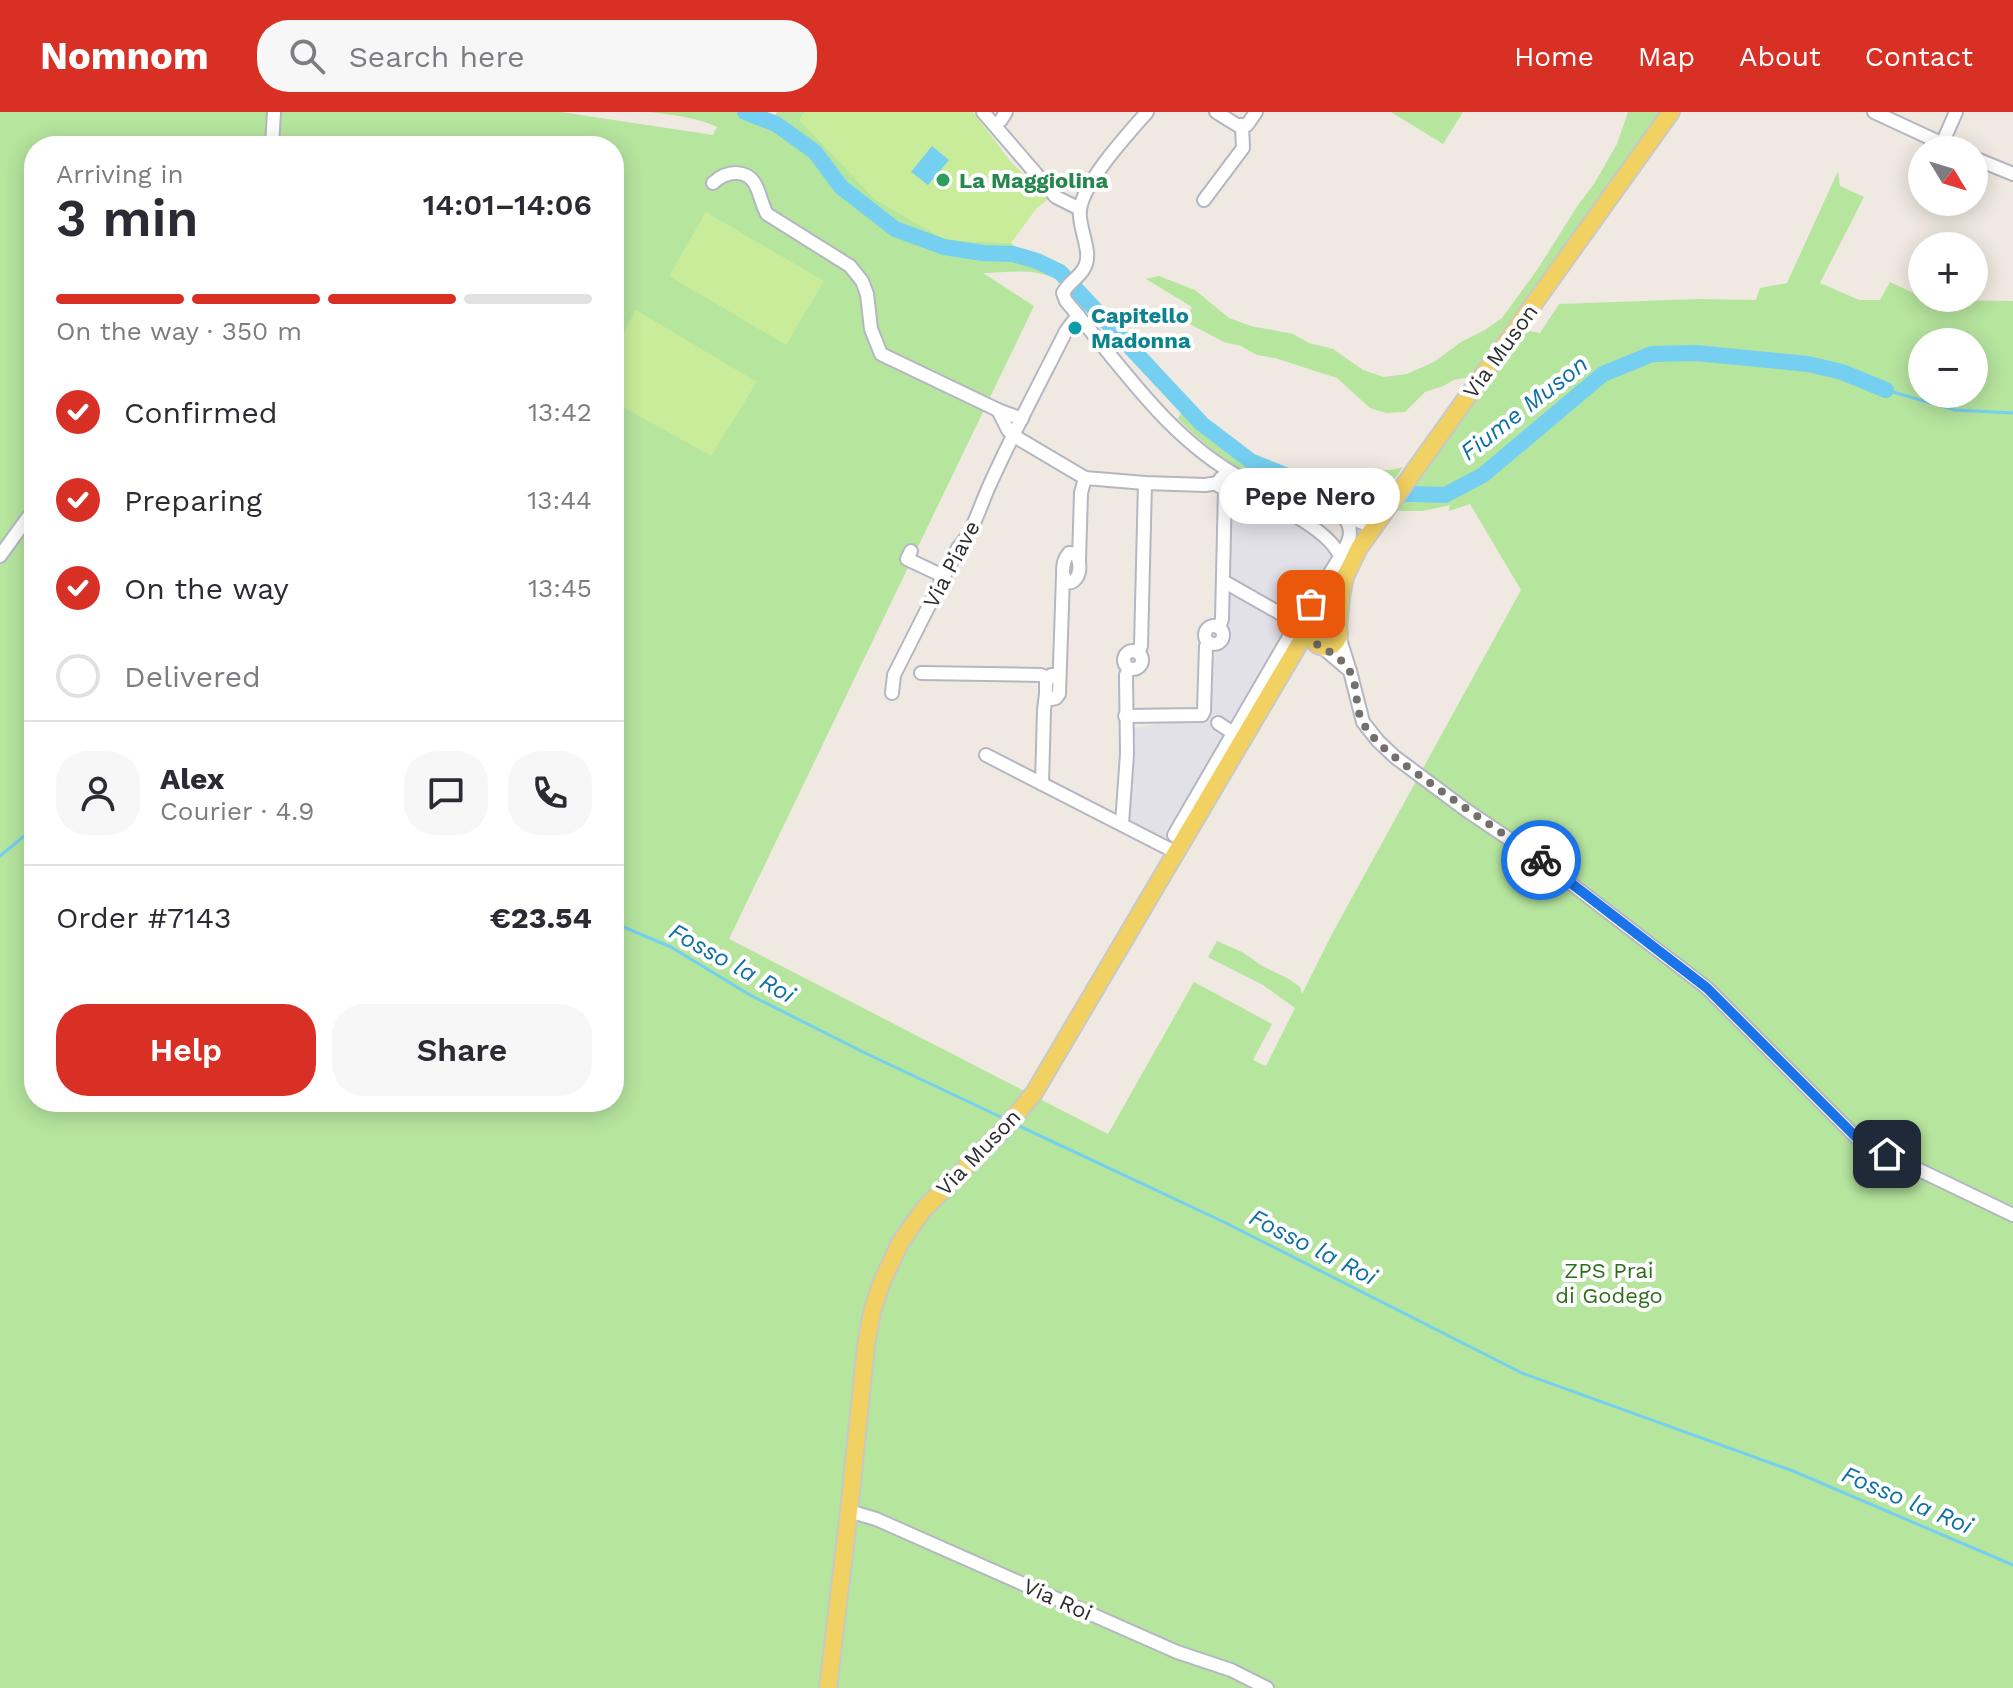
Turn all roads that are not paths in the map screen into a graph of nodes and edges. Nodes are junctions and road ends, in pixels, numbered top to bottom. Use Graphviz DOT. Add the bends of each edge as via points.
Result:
graph roads {
  1 [pos="274,112"];
  2 [pos="983,112"];
  3 [pos="1006,112"];
  4 [pos="1147,112"];
  5 [pos="1216,112"];
  6 [pos="1256,112"];
  7 [pos="1671,112"];
  8 [pos="1874,112"];
  9 [pos="1956,112"];
  10 [pos="995,125"];
  11 [pos="1242,126"];
  12 [pos="273,136"];
  13 [pos="1925,136"];
  14 [pos="1946,136"];
  15 [pos="1988,164"];
  16 [pos="2013,174"];
  17 [pos="713,183"];
  18 [pos="1204,200"];
  19 [pos="1080,209"];
  20 [pos="1078,315"];
  21 [pos="997,409"];
  22 [pos="1022,419"];
  23 [pos="1014,436"];
  24 [pos="1085,478"];
  25 [pos="1145,483"];
  26 [pos="1224,486"];
  27 [pos="1346,519"];
  28 [pos="24,523"];
  29 [pos="1374,527"];
  30 [pos="911,551"];
  31 [pos="0,556"];
  32 [pos="1340,557"];
  33 [pos="943,576"];
  34 [pos="1223,581"];
  35 [pos="1325,628"];
  36 [pos="1322,648"];
  37 [pos="1285,669"];
  38 [pos="1350,671"];
  39 [pos="921,673"];
  40 [pos="1055,675"];
  41 [pos="892,693"];
  42 [pos="1125,716"];
  43 [pos="1212,719"];
  44 [pos="1238,736"];
  45 [pos="986,755"];
  46 [pos="1042,784"];
  47 [pos="1194,813"];
  48 [pos="1122,824"];
  49 [pos="1174,835"];
  50 [pos="1177,853"];
  51 [pos="2013,1215"];
  52 [pos="849,1511"];
  53 [pos="828,1688"];
  54 [pos="1267,1688"];
  1 -- 12 [label="street"];
  2 -- 10 [label="street"];
  3 -- 10 [label="street"];
  4 -- 19 [label="street" via="1106,161"];
  5 -- 11 [label="street"];
  6 -- 11 [label="street"];
  7 -- 29 [label="main road, Via Muson"];
  8 -- 13 [label="street"];
  9 -- 14 [label="street"];
  10 -- 19 [label="street" via="1056,197"];
  11 -- 18 [label="street" via="1243,148"];
  15 -- 16 [label="street"];
  17 -- 21 [label="street" via="730,173 748,177 767,214 850,266 867,294 871,329 881,354"];
  19 -- 20 [label="street" via="1087,260 1063,293"];
  20 -- 22 [label="street, Via Piave"];
  20 -- 27 [label="street" via="1144,395 1198,449 1264,489"];
  21 -- 22 [label="street"];
  21 -- 23 [label="street"];
  22 -- 23 [label="street, Via Piave"];
  23 -- 24 [label="street"];
  23 -- 33 [label="street, Via Piave" via="969,537"];
  24 -- 25 [label="street"];
  24 -- 40 [label="street" via="1079,576 1066,583"];
  25 -- 26 [label="street"];
  25 -- 42 [label="street" via="1141,646 1138,653 1127,654"];
  26 -- 32 [label="street" via="1257,495 1319,531"];
  26 -- 34 [label="street"];
  27 -- 29 [label="street"];
  27 -- 32 [label="street" via="1351,535"];
  28 -- 31 [label="street"];
  29 -- 35 [label="main road, Via Muson" via="1350,564"];
  30 -- 33 [label="street" via="907,559"];
  32 -- 35 [label="street" via="1318,594"];
  33 -- 41 [label="street, Via Piave" via="894,675"];
  34 -- 43 [label="street" via="1223,636 1206,646"];
  34 -- 44 [label="street" via="1293,623"];
  35 -- 36 [label="main road, Via Muson" via="1334,644"];
  35 -- 37 [label="main road, Via Muson" via="1302,639"];
  35 -- 38 [label="street"];
  36 -- 37 [label="main road, Via Muson"];
  36 -- 38 [label="street"];
  37 -- 44 [label="main road, Via Muson"];
  38 -- 51 [label="street" via="1363,722 1395,757 1707,988 1861,1142"];
  39 -- 40 [label="street"];
  40 -- 46 [label="street" via="1059,694 1047,701"];
  42 -- 43 [label="street"];
  42 -- 48 [label="street"];
  43 -- 44 [label="street"];
  44 -- 47 [label="main road, Via Muson"];
  45 -- 46 [label="street"];
  46 -- 48 [label="street"];
  47 -- 49 [label="street"];
  47 -- 50 [label="main road, Via Muson"];
  48 -- 50 [label="street"];
  50 -- 52 [label="main road, Via Muson" via="1034,1093 923,1210 900,1243 873,1308"];
  52 -- 53 [label="main road, Via Muson"];
  52 -- 54 [label="street, Via Roi"];
}
